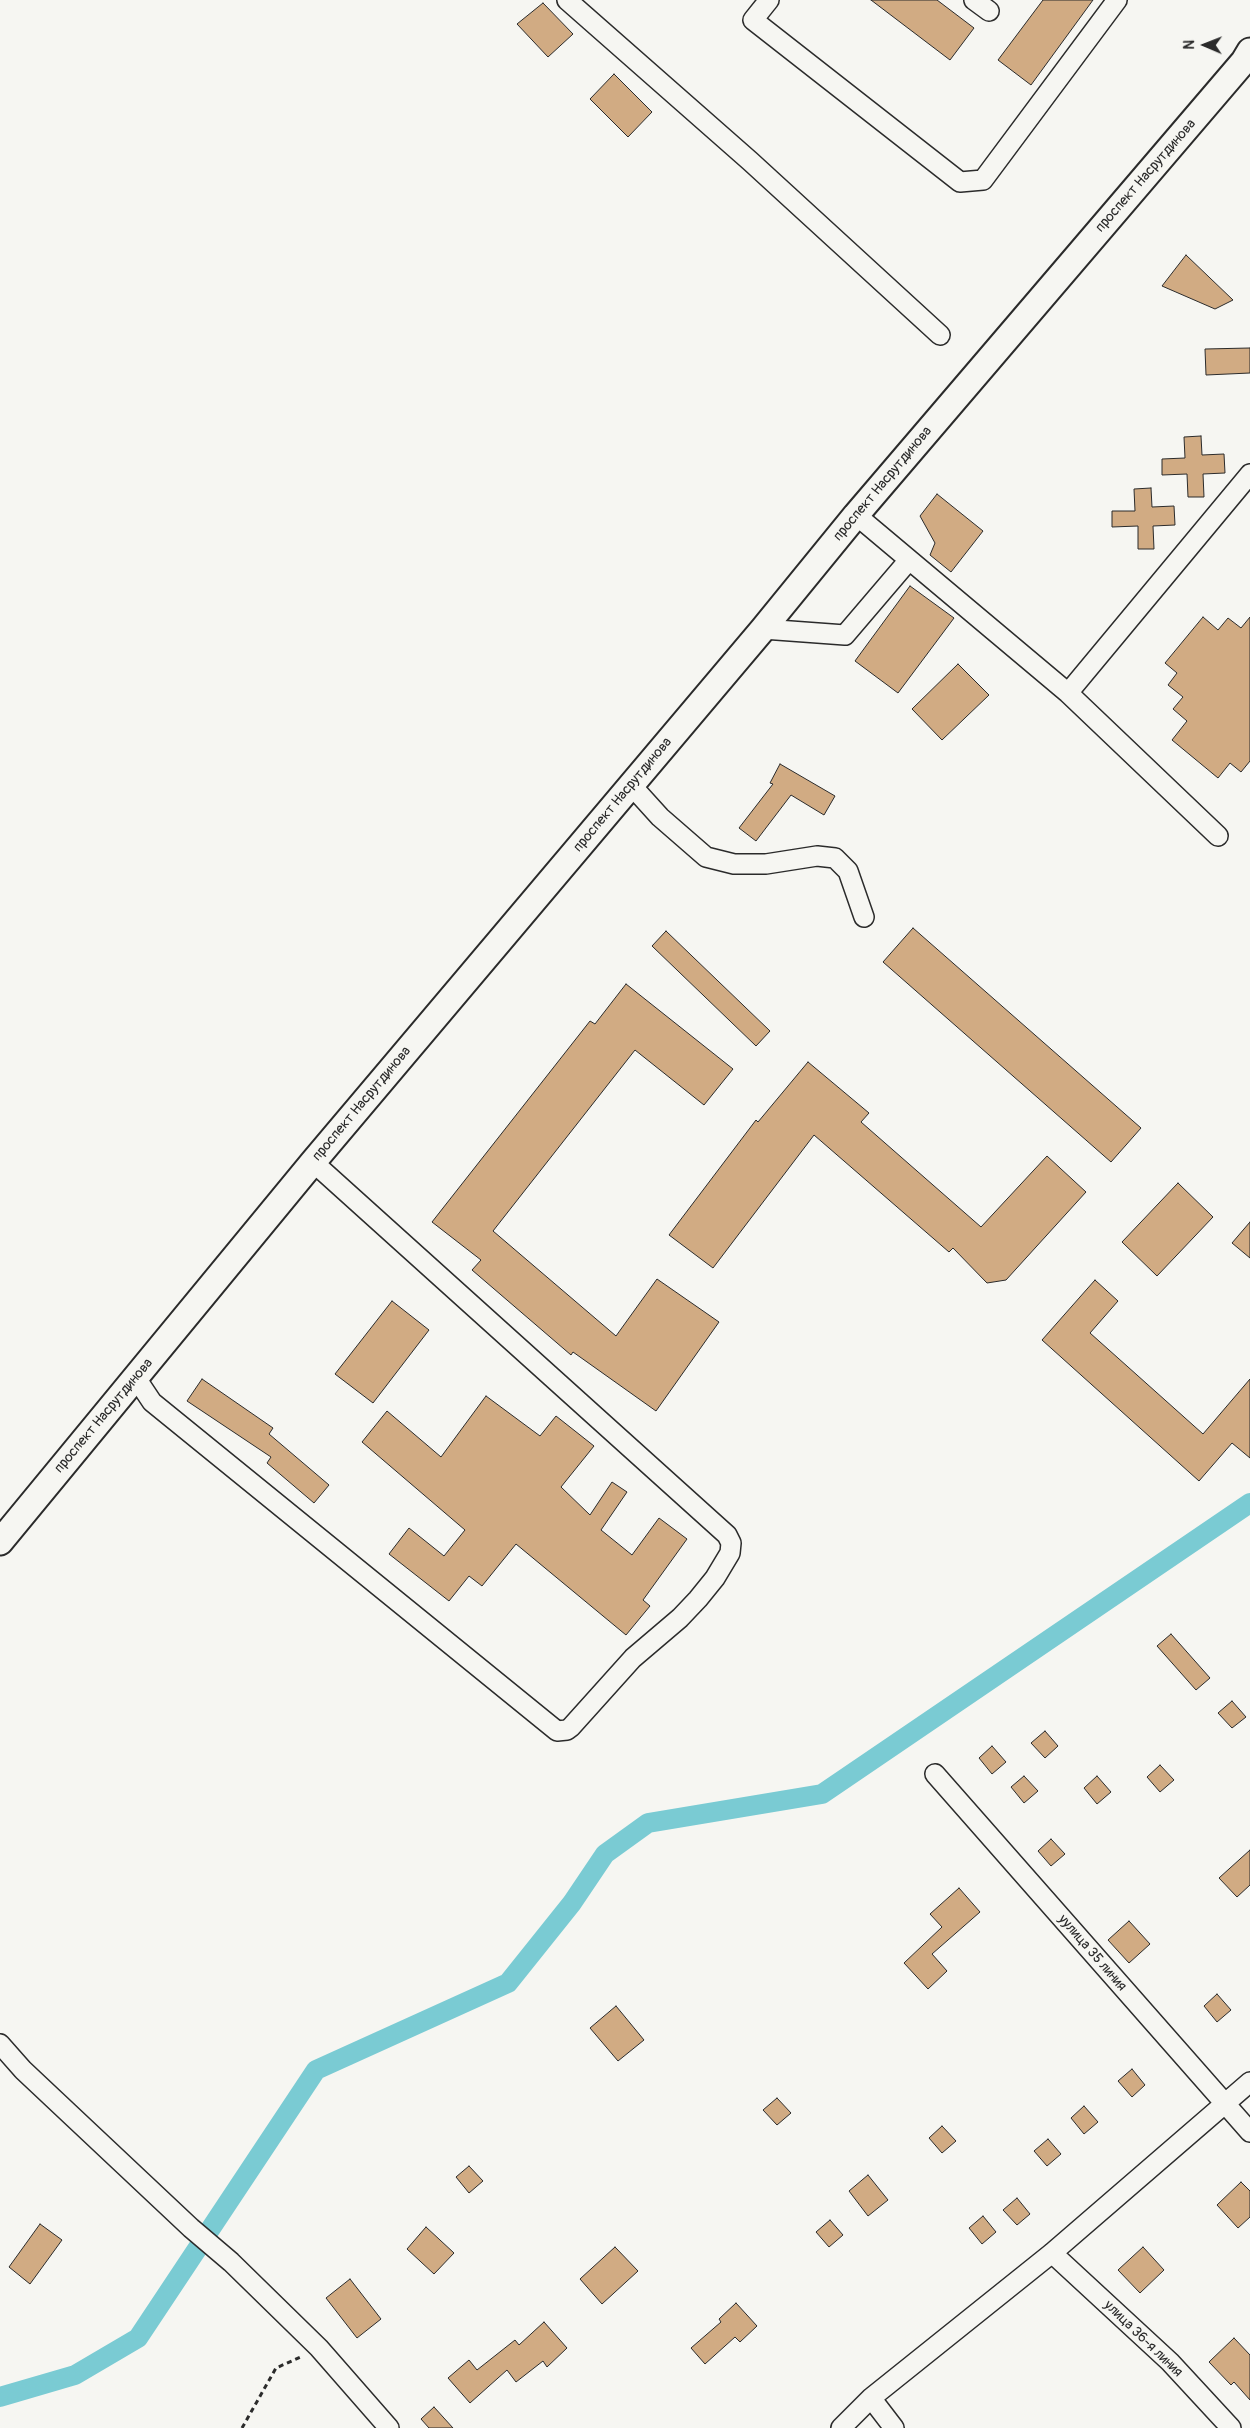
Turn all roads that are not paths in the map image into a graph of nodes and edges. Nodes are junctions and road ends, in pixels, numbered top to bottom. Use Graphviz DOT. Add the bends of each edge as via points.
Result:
graph roads {
  1 [pos="567,0"];
  2 [pos="768,0"];
  3 [pos="1117,0"];
  4 [pos="1250,51"];
  5 [pos="940,335"];
  6 [pos="1250,474"];
  7 [pos="856,515"];
  8 [pos="909,560"];
  9 [pos="763,629"];
  10 [pos="1068,693"];
  11 [pos="631,785"];
  12 [pos="1218,836"];
  13 [pos="864,917"];
  14 [pos="313,1162"];
  15 [pos="136,1378"];
  16 [pos="0,1542"];
  17 [pos="935,1774"];
  18 [pos="0,2044"];
  19 [pos="1250,2082"];
  20 [pos="1225,2104"];
  21 [pos="1250,2132"];
  22 [pos="1052,2253"];
  23 [pos="871,2398"];
  24 [pos="388,2428"];
  25 [pos="841,2428"];
  26 [pos="894,2428"];
  27 [pos="1231,2428"];
  1 -- 5 [label="street"];
  2 -- 3 [label="street" via="753,20 960,182 983,180"];
  4 -- 7 [label="main road, проспект Насрутдинова"];
  6 -- 10 [label="street"];
  7 -- 8 [label="street"];
  7 -- 9 [label="main road, проспект Насрутдинова"];
  8 -- 9 [label="street" via="845,635"];
  8 -- 10 [label="street"];
  9 -- 11 [label="main road, проспект Насрутдинова"];
  10 -- 12 [label="street"];
  11 -- 13 [label="street" via="660,817 706,857 734,864 766,864 817,856 835,858 848,871"];
  11 -- 14 [label="main road, проспект Насрутдинова"];
  14 -- 15 [label="main road, проспект Насрутдинова"];
  14 -- 15 [label="street" via="727,1535 731,1543 730,1552 698,1599 633,1658 572,1727 557,1731 152,1402"];
  15 -- 16 [label="main road, проспект Насрутдинова"];
  17 -- 20 [label="street, уулица 35 линия"];
  18 -- 24 [label="street" via="23,2070 319,2348"];
  19 -- 20 [label="street"];
  20 -- 21 [label="street, уулица 35 линия"];
  20 -- 22 [label="street"];
  22 -- 23 [label="street"];
  22 -- 27 [label="street, улица 36-я линия" via="1170,2362"];
  23 -- 25 [label="street"];
  23 -- 26 [label="street"];
}
